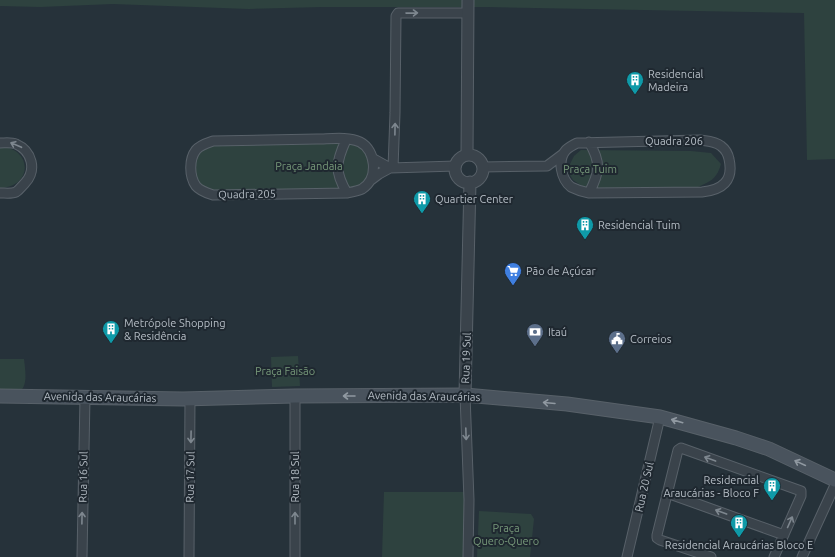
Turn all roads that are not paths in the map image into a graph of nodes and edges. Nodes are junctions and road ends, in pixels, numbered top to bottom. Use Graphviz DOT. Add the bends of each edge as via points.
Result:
graph roads {
  1 [pos="468,0"];
  2 [pos="468,13"];
  3 [pos="346,140"];
  4 [pos="589,142"];
  5 [pos="0,143"];
  6 [pos="563,154"];
  7 [pos="467,155"];
  8 [pos="372,158"];
  9 [pos="456,166"];
  10 [pos="547,166"];
  11 [pos="483,167"];
  12 [pos="392,168"];
  13 [pos="564,179"];
  14 [pos="370,181"];
  15 [pos="470,182"];
  16 [pos="0,193"];
  17 [pos="347,193"];
  18 [pos="589,193"];
  19 [pos="465,395"];
  20 [pos="0,396"];
  21 [pos="295,396"];
  22 [pos="85,397"];
  23 [pos="190,398"];
  24 [pos="660,417"];
  25 [pos="835,480"];
  26 [pos="835,485"];
  27 [pos="667,493"];
  28 [pos="784,535"];
  29 [pos="82,557"];
  30 [pos="189,557"];
  31 [pos="295,557"];
  32 [pos="468,557"];
  33 [pos="627,557"];
  34 [pos="711,557"];
  35 [pos="774,557"];
  36 [pos="802,557"];
  1 -- 2 [label="street"];
  2 -- 7 [label="street"];
  12 -- 2 [label="street, one-way" via="396,16 398,13"];
  3 -- 8 [label="street, Quadra 205" via="359,141 367,147"];
  3 -- 17 [label="street" via="337,166"];
  3 -- 17 [label="street, Quadra 205" via="213,141 196,150 191,175 197,186 213,195"];
  4 -- 6 [label="street, Quadra 206" via="577,143"];
  4 -- 18 [label="street" via="598,162 598,171"];
  4 -- 18 [label="street, Quadra 206" via="712,142 722,146 728,155 730,177 724,185 714,191"];
  16 -- 5 [label="street, one-way" via="20,189 30,176 32,164 29,155 20,147"];
  6 -- 10 [label="street, Quadra 206"];
  6 -- 13 [label="street" via="561,166"];
  7 -- 9 [label="street" via="460,159"];
  7 -- 11 [label="street" via="476,156"];
  8 -- 12 [label="street, Quadra 205"];
  8 -- 14 [label="street" via="373,172"];
  9 -- 12 [label="street"];
  9 -- 15 [label="street" via="459,178"];
  10 -- 11 [label="street"];
  10 -- 13 [label="street, Quadra 206"];
  11 -- 15 [label="street" via="482,176"];
  12 -- 14 [label="street, Quadra 205"];
  13 -- 18 [label="street, Quadra 206" via="581,192"];
  14 -- 17 [label="street, Quadra 205" via="362,190"];
  15 -- 19 [label="street, Rua 19 Sul"];
  19 -- 21 [label="main road, Avenida das Araucárias, one-way"];
  24 -- 19 [label="main road, Avenida das Araucárias, one-way" via="567,404"];
  19 -- 32 [label="street, Rua 19 Sul, one-way" via="469,500"];
  20 -- 22 [label="main road, Avenida das Araucárias"];
  21 -- 23 [label="main road, Avenida das Araucárias"];
  31 -- 21 [label="street, Rua 18 Sul, one-way"];
  22 -- 23 [label="main road, Avenida das Araucárias"];
  29 -- 22 [label="street, Rua 16 Sul, one-way"];
  23 -- 30 [label="street, Rua 17 Sul, one-way"];
  25 -- 24 [label="main road, Avenida das Araucárias, one-way" via="769,449"];
  24 -- 33 [label="street, Rua 20 Sul"];
  26 -- 36 [label="street"];
  28 -- 27 [label="street, one-way"];
  28 -- 27 [label="street, one-way" via="802,492 681,448 678,450"];
  27 -- 34 [label="street" via="657,538"];
  28 -- 35 [label="street"];
}
